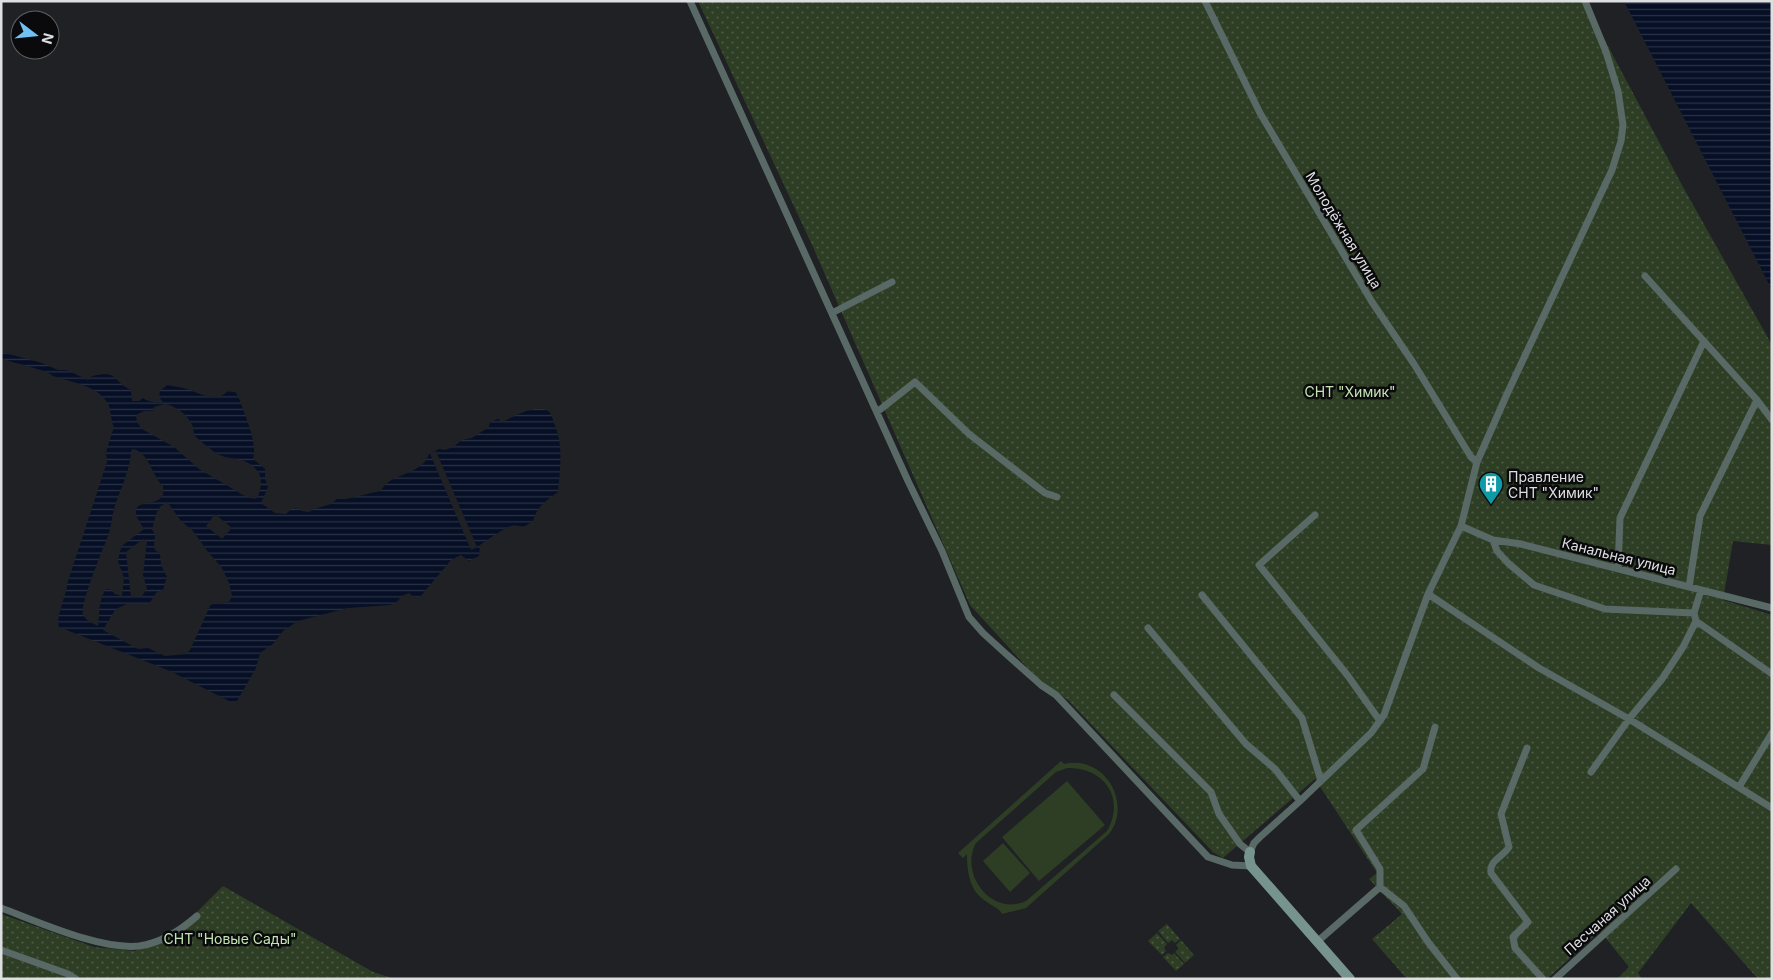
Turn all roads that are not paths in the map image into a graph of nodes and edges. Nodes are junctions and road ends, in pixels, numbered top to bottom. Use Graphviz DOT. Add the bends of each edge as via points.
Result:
graph roads {
  1 [pos="690,1"];
  2 [pos="1205,1"];
  3 [pos="1585,1"];
  4 [pos="1645,276"];
  5 [pos="892,282"];
  6 [pos="832,313"];
  7 [pos="1704,341"];
  8 [pos="1757,400"];
  9 [pos="877,412"];
  10 [pos="1772,420"];
  11 [pos="1477,462"];
  12 [pos="1057,497"];
  13 [pos="1315,515"];
  14 [pos="1461,526"];
  15 [pos="1493,540"];
  16 [pos="1618,568"];
  17 [pos="1689,587"];
  18 [pos="1701,590"];
  19 [pos="1428,594"];
  20 [pos="1202,595"];
  21 [pos="1772,608"];
  22 [pos="1694,612"];
  23 [pos="1696,621"];
  24 [pos="1148,628"];
  25 [pos="1772,674"];
  26 [pos="1114,695"];
  27 [pos="1629,719"];
  28 [pos="1380,721"];
  29 [pos="1435,727"];
  30 [pos="1772,733"];
  31 [pos="1528,748"];
  32 [pos="1591,772"];
  33 [pos="1321,781"];
  34 [pos="1739,787"];
  35 [pos="1300,801"];
  36 [pos="1772,808"];
  37 [pos="1250,852"];
  38 [pos="1251,866"];
  39 [pos="1676,869"];
  40 [pos="1380,887"];
  41 [pos="1,908"];
  42 [pos="197,916"];
  43 [pos="1318,941"];
  44 [pos="1,950"];
  45 [pos="76,979"];
  46 [pos="1350,979"];
  47 [pos="1457,979"];
  48 [pos="1543,979"];
  49 [pos="1555,979"];
  1 -- 6 [label="street"];
  2 -- 11 [label="street, Молодёжная улица" via="1260,113 1372,302"];
  3 -- 11 [label="street" via="1618,91 1623,125 1621,141 1612,170"];
  4 -- 7 [label="street"];
  5 -- 6 [label="street"];
  6 -- 9 [label="street"];
  7 -- 8 [label="street"];
  7 -- 16 [label="street" via="1620,518"];
  8 -- 10 [label="street"];
  8 -- 17 [label="street" via="1700,516"];
  9 -- 12 [label="street" via="915,382 969,434 1044,493"];
  9 -- 38 [label="street" via="969,617 982,633 1041,685 1056,694 1208,857"];
  11 -- 14 [label="street"];
  13 -- 28 [label="street" via="1259,565"];
  14 -- 15 [label="street, Канальная улица"];
  14 -- 19 [label="street"];
  15 -- 16 [label="street, Канальная улица"];
  15 -- 22 [label="street" via="1497,552 1534,585 1605,609"];
  16 -- 17 [label="street, Канальная улица"];
  17 -- 18 [label="street, Канальная улица"];
  18 -- 21 [label="street, Канальная улица"];
  18 -- 22 [label="street"];
  19 -- 27 [label="street" via="1538,668"];
  19 -- 28 [label="street"];
  20 -- 33 [label="street" via="1302,718"];
  22 -- 23 [label="street"];
  23 -- 25 [label="street"];
  23 -- 27 [label="street" via="1662,679"];
  24 -- 35 [label="street" via="1246,744 1275,769"];
  26 -- 37 [label="street" via="1211,792 1219,814 1240,844"];
  27 -- 32 [label="street"];
  27 -- 34 [label="street"];
  28 -- 33 [label="street"];
  29 -- 40 [label="street" via="1423,769 1356,830 1380,869"];
  30 -- 34 [label="street"];
  31 -- 48 [label="street" via="1501,814 1510,847 1490,867 1491,873 1528,922 1513,936 1515,948"];
  33 -- 35 [label="street"];
  34 -- 36 [label="street"];
  35 -- 37 [label="street" via="1254,843"];
  37 -- 38 [label="street"];
  38 -- 43 [label="street"];
  39 -- 49 [label="street, Песчаная улица"];
  40 -- 43 [label="street"];
  40 -- 47 [label="street" via="1404,906"];
  41 -- 42 [label="street" via="92,941 128,946 140,946 168,936"];
  43 -- 46 [label="street"];
  44 -- 45 [label="street"];
}
